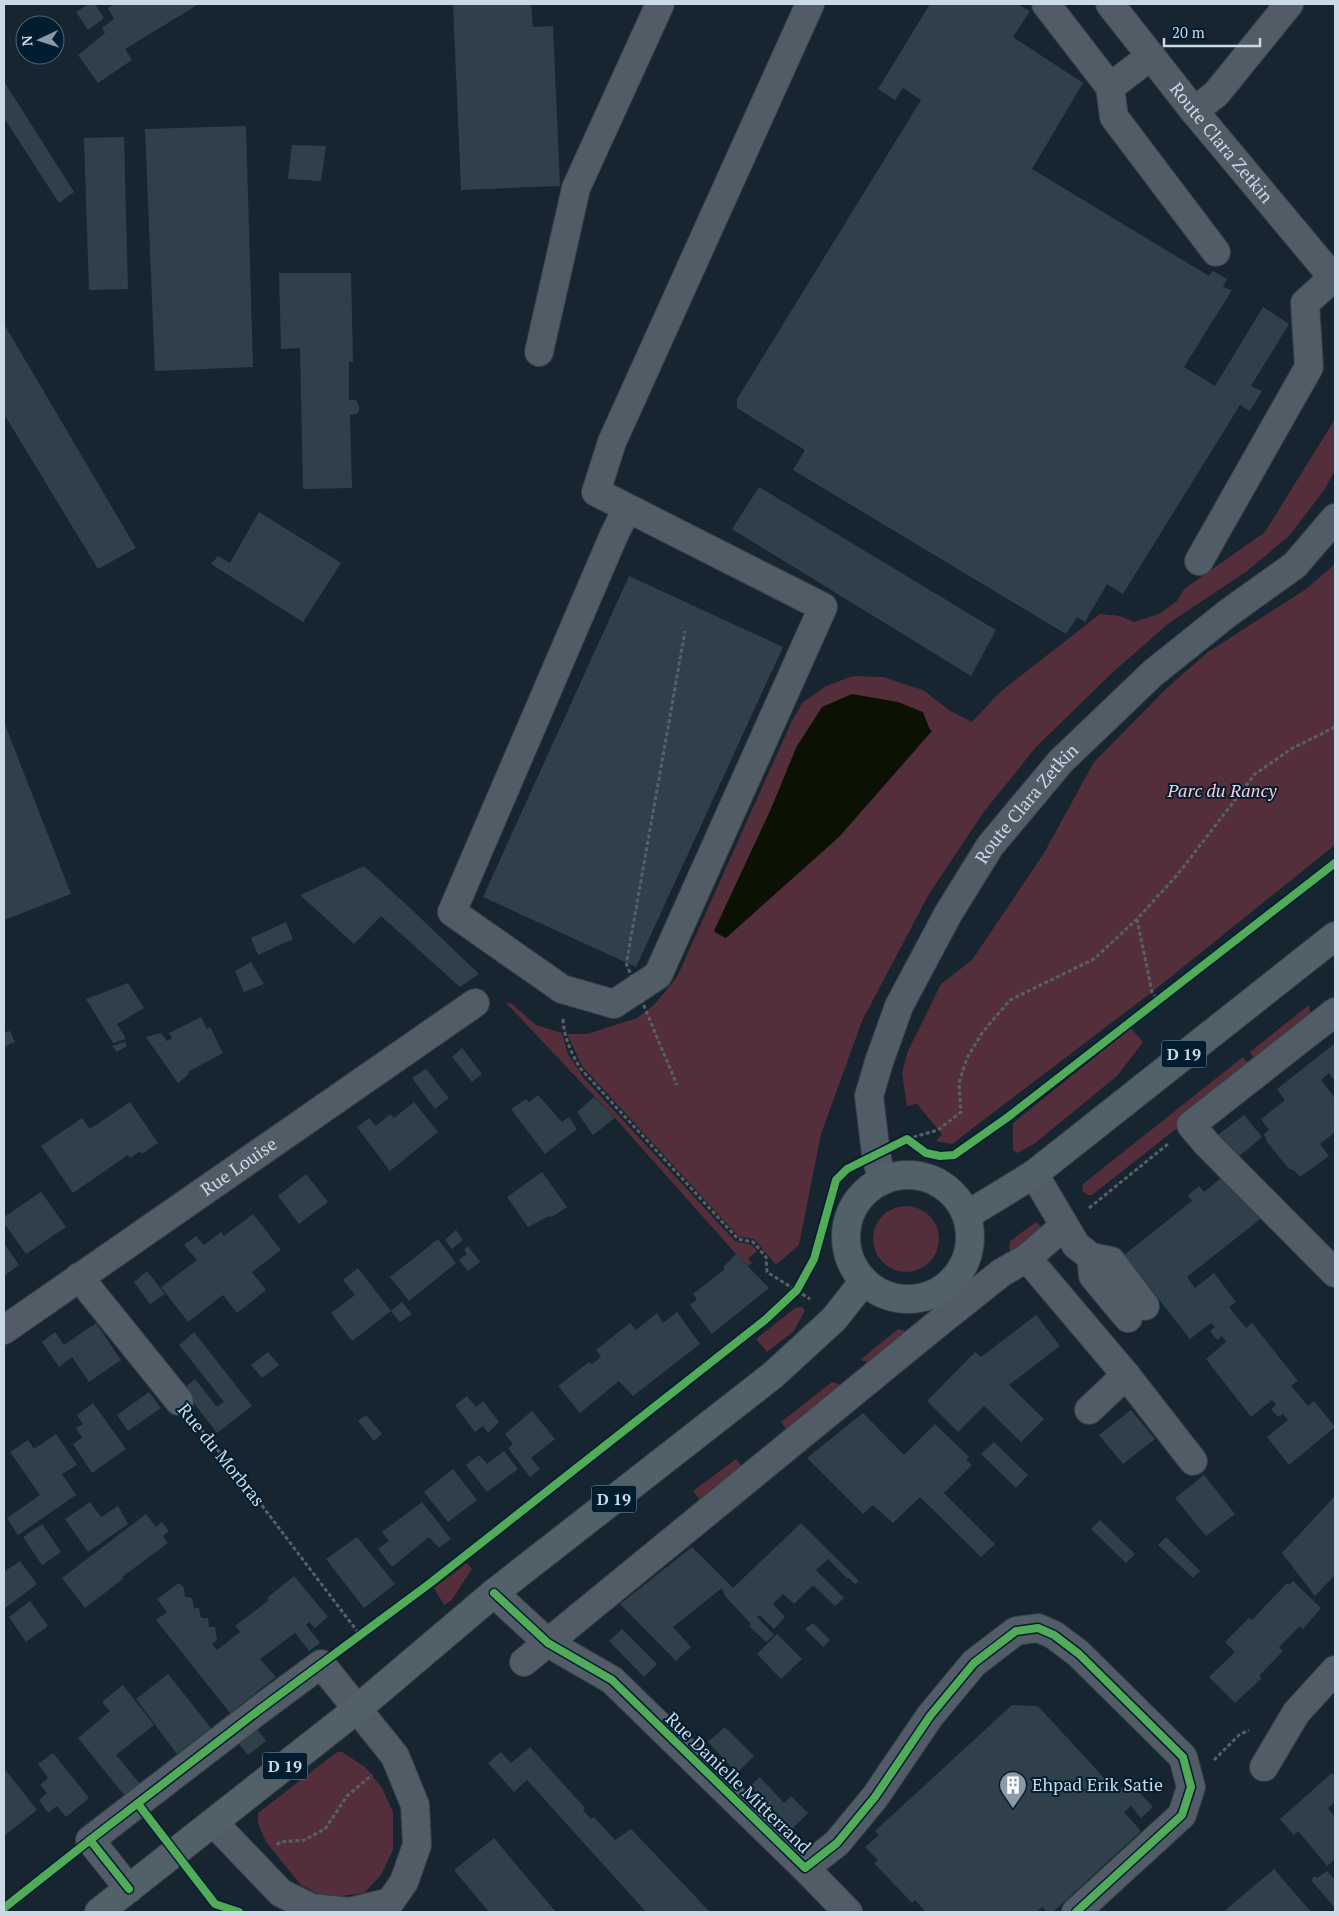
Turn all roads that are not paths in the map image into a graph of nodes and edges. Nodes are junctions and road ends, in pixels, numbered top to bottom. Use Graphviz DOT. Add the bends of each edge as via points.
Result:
graph roads {
  1 [pos="660,4"];
  2 [pos="810,4"];
  3 [pos="1046,4"];
  4 [pos="1110,4"];
  5 [pos="1288,4"];
  6 [pos="1152,56"];
  7 [pos="1110,87"];
  8 [pos="1194,111"];
  9 [pos="1216,252"];
  10 [pos="1334,279"];
  11 [pos="539,352"];
  12 [pos="627,508"];
  13 [pos="1335,518"];
  14 [pos="1199,562"];
  15 [pos="1335,936"];
  16 [pos="475,1003"];
  17 [pos="1335,1012"];
  18 [pos="1034,1174"];
  19 [pos="882,1181"];
  20 [pos="967,1215"];
  21 [pos="1064,1226"];
  22 [pos="1027,1258"];
  23 [pos="1335,1272"];
  24 [pos="79,1277"];
  25 [pos="864,1281"];
  26 [pos="1136,1312"];
  27 [pos="4,1330"];
  28 [pos="1126,1375"];
  29 [pos="178,1401"];
  30 [pos="1090,1410"];
  31 [pos="1193,1460"];
  32 [pos="494,1593"];
  33 [pos="548,1643"];
  34 [pos="524,1662"];
  35 [pos="1335,1670"];
  36 [pos="356,1710"];
  37 [pos="1264,1766"];
  38 [pos="214,1823"];
  39 [pos="805,1868"];
  40 [pos="129,1889"];
  41 [pos="394,1907"];
  42 [pos="99,1912"];
  43 [pos="848,1912"];
  44 [pos="1076,1912"];
  1 -- 11 [label="street" via="576,188"];
  2 -- 12 [label="street" via="612,442 596,492"];
  3 -- 7 [label="street"];
  4 -- 6 [label="street, Route Clara Zetkin"];
  5 -- 8 [label="street" via="1216,94"];
  6 -- 7 [label="street"];
  6 -- 8 [label="street, Route Clara Zetkin"];
  7 -- 9 [label="street" via="1114,117"];
  8 -- 10 [label="street, Route Clara Zetkin"];
  10 -- 14 [label="street" via="1305,303 1309,367"];
  12 -- 12 [label="street" via="822,607 658,975 614,1004 562,989 452,912"];
  13 -- 19 [label="street, Route Clara Zetkin" via="1295,565 1153,673 1061,762 990,846 948,914 899,1006 868,1096"];
  15 -- 18 [label="main road, D 19"];
  16 -- 24 [label="street, Rue Louise"];
  17 -- 23 [label="street" via="1191,1125"];
  18 -- 20 [label="main road, D 19"];
  18 -- 21 [label="street"];
  19 -- 20 [label="main road" via="891,1176 923,1176 950,1190"];
  19 -- 25 [label="main road" via="859,1198 848,1219 845,1241 851,1264"];
  20 -- 25 [label="main road" via="971,1236 967,1258 948,1285 929,1296 904,1299 883,1294"];
  21 -- 22 [label="street"];
  21 -- 26 [label="street" via="1076,1245 1091,1258 1093,1276"];
  22 -- 28 [label="street"];
  22 -- 33 [label="street" via="1001,1273"];
  24 -- 27 [label="street, Rue Louise"];
  24 -- 29 [label="street, Rue du Morbras"];
  25 -- 32 [label="main road, D 19" via="834,1319 773,1375"];
  28 -- 30 [label="street"];
  28 -- 31 [label="street"];
  32 -- 33 [label="street, Rue Danielle Mitterrand"];
  32 -- 36 [label="main road, D 19"];
  33 -- 34 [label="street"];
  33 -- 39 [label="street, Rue Danielle Mitterrand" via="612,1680"];
  35 -- 37 [label="street" via="1296,1712"];
  36 -- 38 [label="main road, D 19"];
  36 -- 40 [label="street" via="321,1664 90,1840"];
  36 -- 41 [label="street" via="395,1756 415,1805 417,1845"];
  38 -- 40 [label="main road, D 19"];
  38 -- 41 [label="street" via="281,1893 312,1908 349,1912"];
  39 -- 43 [label="street"];
  39 -- 44 [label="street, Rue Danielle Mitterrand" via="836,1843 875,1797 930,1716 974,1663 1016,1631 1038,1628 1079,1654 1184,1757 1192,1787 1182,1815"];
  40 -- 42 [label="main road, D 19"];
}
